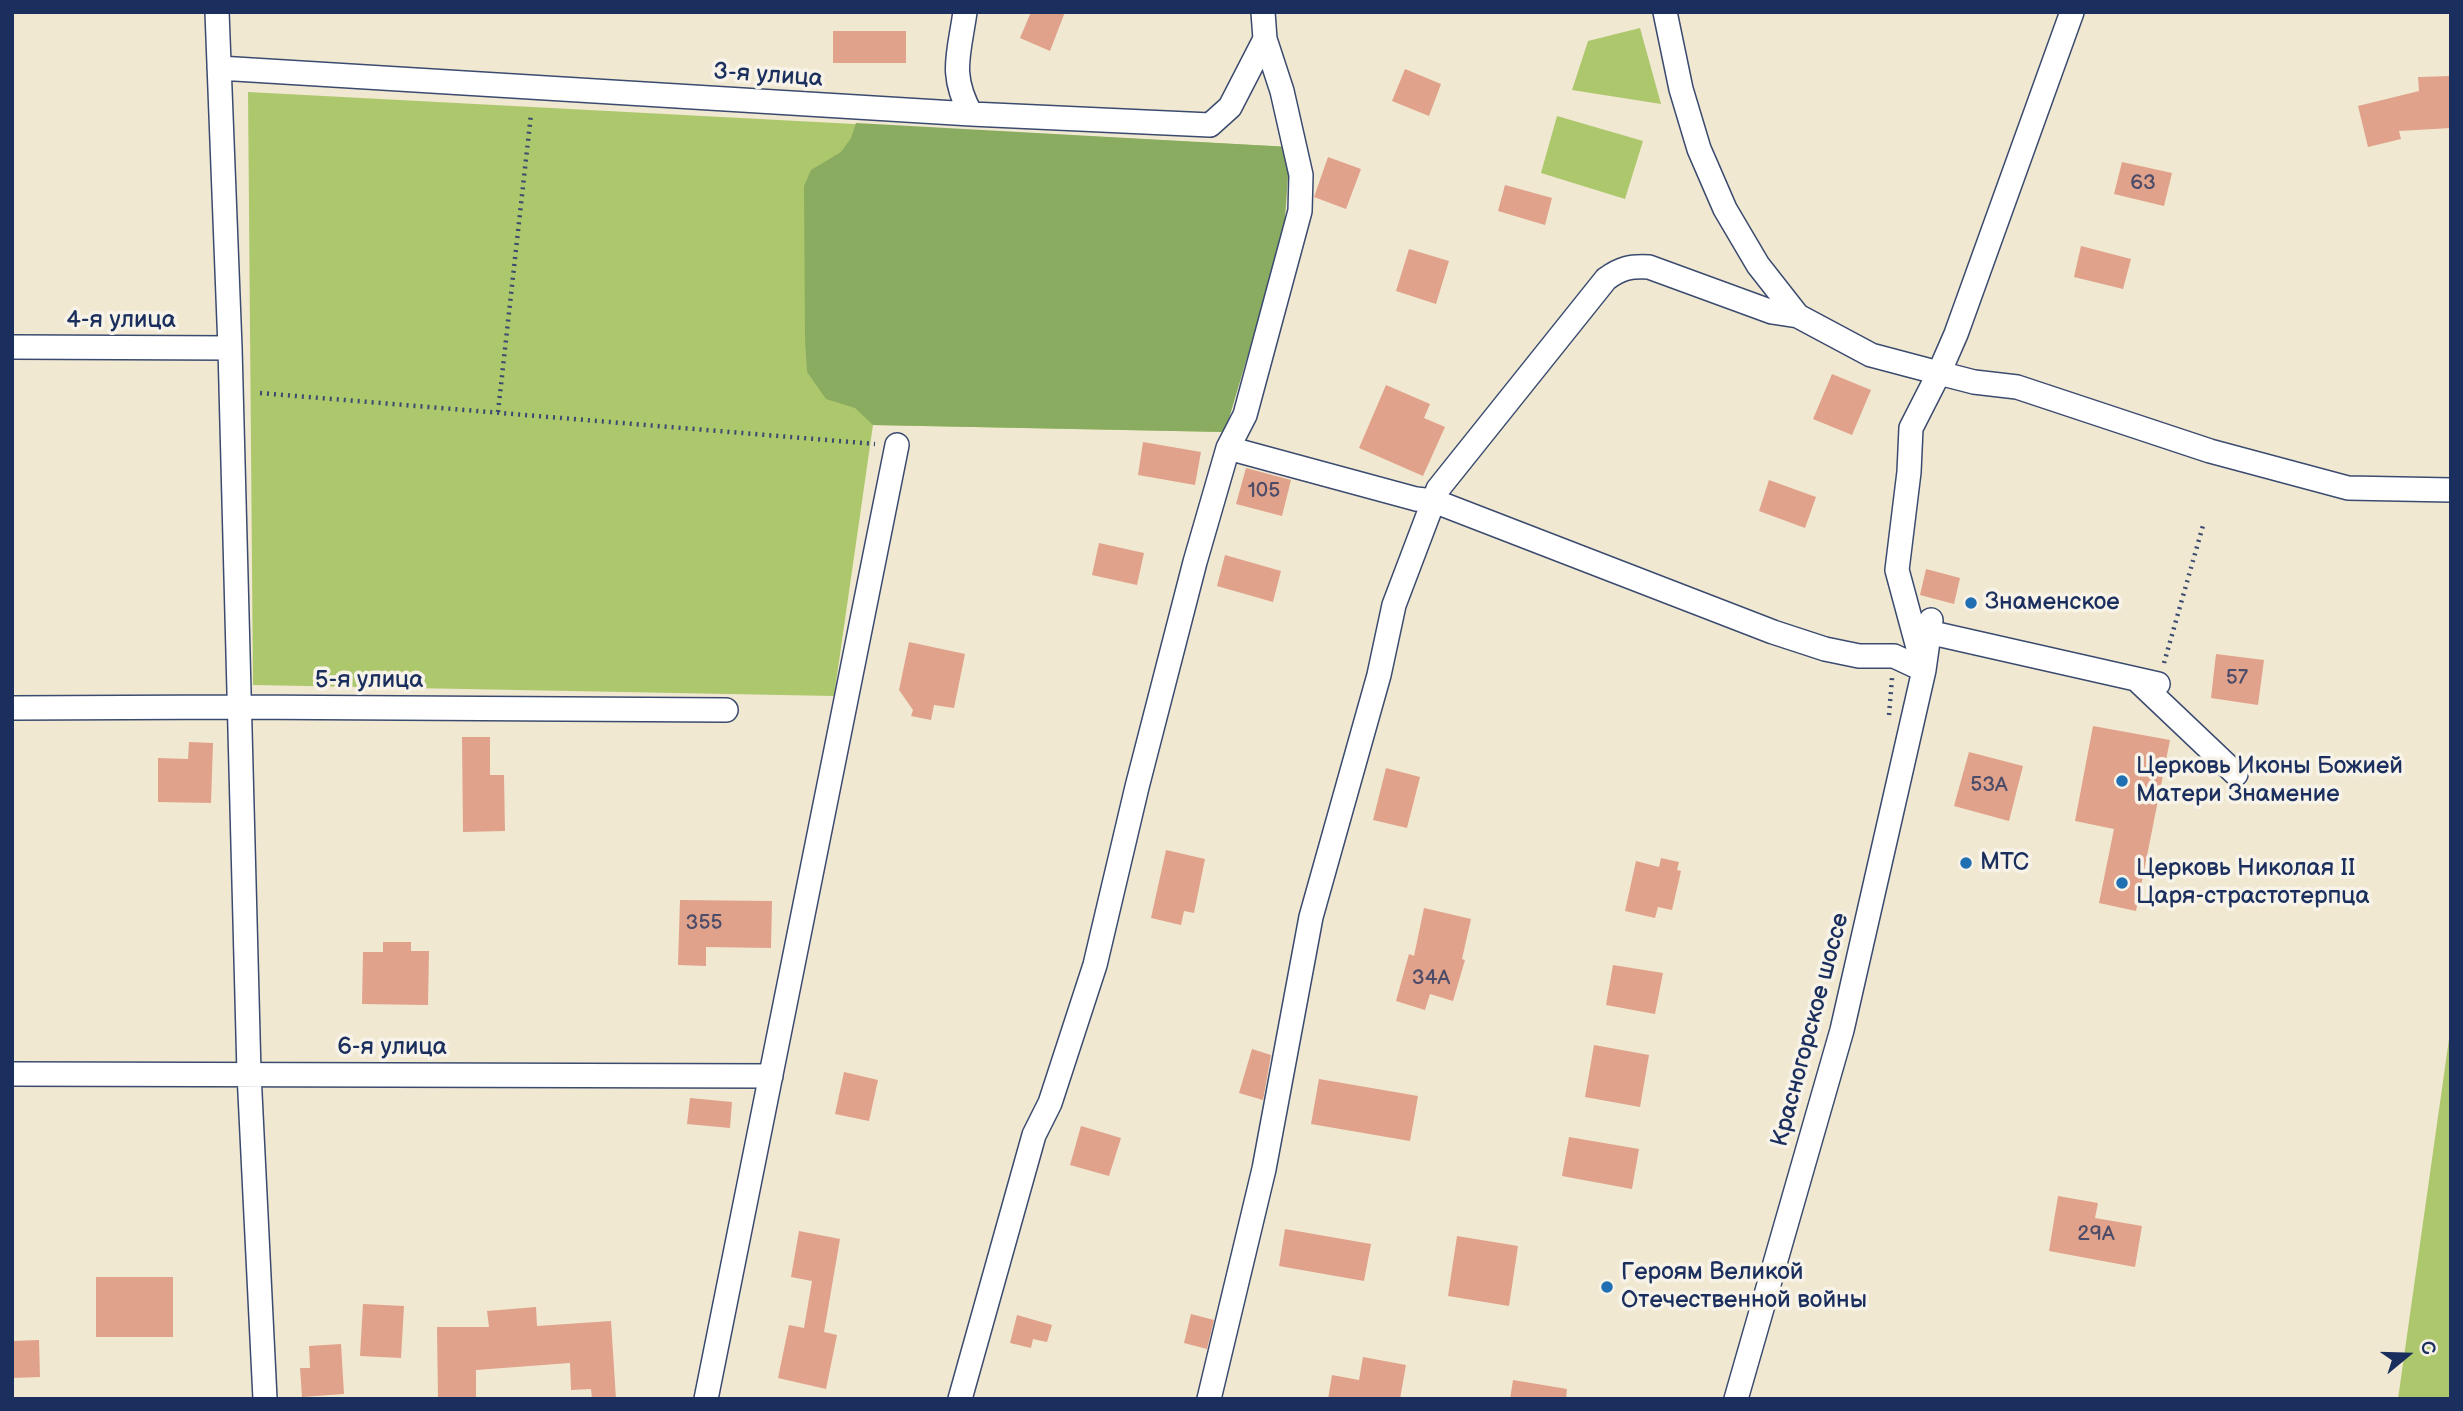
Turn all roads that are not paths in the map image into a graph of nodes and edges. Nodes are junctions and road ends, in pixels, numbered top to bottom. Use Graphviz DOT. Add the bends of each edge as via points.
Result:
graph roads {
  1 [pos="217,12"];
  2 [pos="965,12"];
  3 [pos="1263,12"];
  4 [pos="1665,12"];
  5 [pos="2072,12"];
  6 [pos="1265,39"];
  7 [pos="219,68"];
  8 [pos="971,114"];
  9 [pos="1798,316"];
  10 [pos="12,347"];
  11 [pos="230,348"];
  12 [pos="1939,373"];
  13 [pos="897,445"];
  14 [pos="1228,448"];
  15 [pos="2451,490"];
  16 [pos="1434,501"];
  17 [pos="1924,670"];
  18 [pos="238,707"];
  19 [pos="12,708"];
  20 [pos="726,710"];
  21 [pos="2236,774"];
  22 [pos="249,1073"];
  23 [pos="12,1074"];
  24 [pos="771,1076"];
  25 [pos="265,1399"];
  26 [pos="706,1399"];
  27 [pos="960,1399"];
  28 [pos="1209,1399"];
  29 [pos="1736,1399"];
  1 -- 7 [label="street"];
  2 -- 8 [label="street" via="956,74"];
  3 -- 6 [label="street"];
  4 -- 9 [label="street" via="1681,89 1719,197 1758,265"];
  5 -- 12 [label="street"];
  6 -- 8 [label="street, 3-я улица" via="1230,107 1210,125"];
  6 -- 14 [label="street" via="1301,175 1300,211 1245,415"];
  7 -- 8 [label="street, 3-я улица"];
  7 -- 11 [label="street"];
  9 -- 12 [label="street" via="1871,355"];
  9 -- 16 [label="street" via="1772,312 1648,267 1618,270 1580,310 1438,489"];
  10 -- 11 [label="street, 4-я улица"];
  11 -- 18 [label="street"];
  12 -- 15 [label="street" via="2017,387 2210,451 2348,488"];
  12 -- 17 [label="street" via="1911,428 1897,570"];
  13 -- 24 [label="street"];
  14 -- 16 [label="street"];
  14 -- 27 [label="street" via="1137,787 1095,965 1050,1102 1034,1135"];
  16 -- 17 [label="street" via="1773,632 1860,656 1894,656"];
  16 -- 28 [label="street" via="1394,604 1379,675 1311,917 1264,1169"];
  17 -- 21 [label="street, Красногорское шоссе" via="1930,626 2147,682"];
  17 -- 29 [label="street, Красногорское шоссе" via="1842,1030"];
  18 -- 19 [label="street, 5-я улица"];
  18 -- 20 [label="street, 5-я улица"];
  18 -- 22 [label="street"];
  22 -- 23 [label="street, 6-я улица"];
  22 -- 24 [label="street, 6-я улица"];
  22 -- 25 [label="street"];
  24 -- 26 [label="street"];
}
